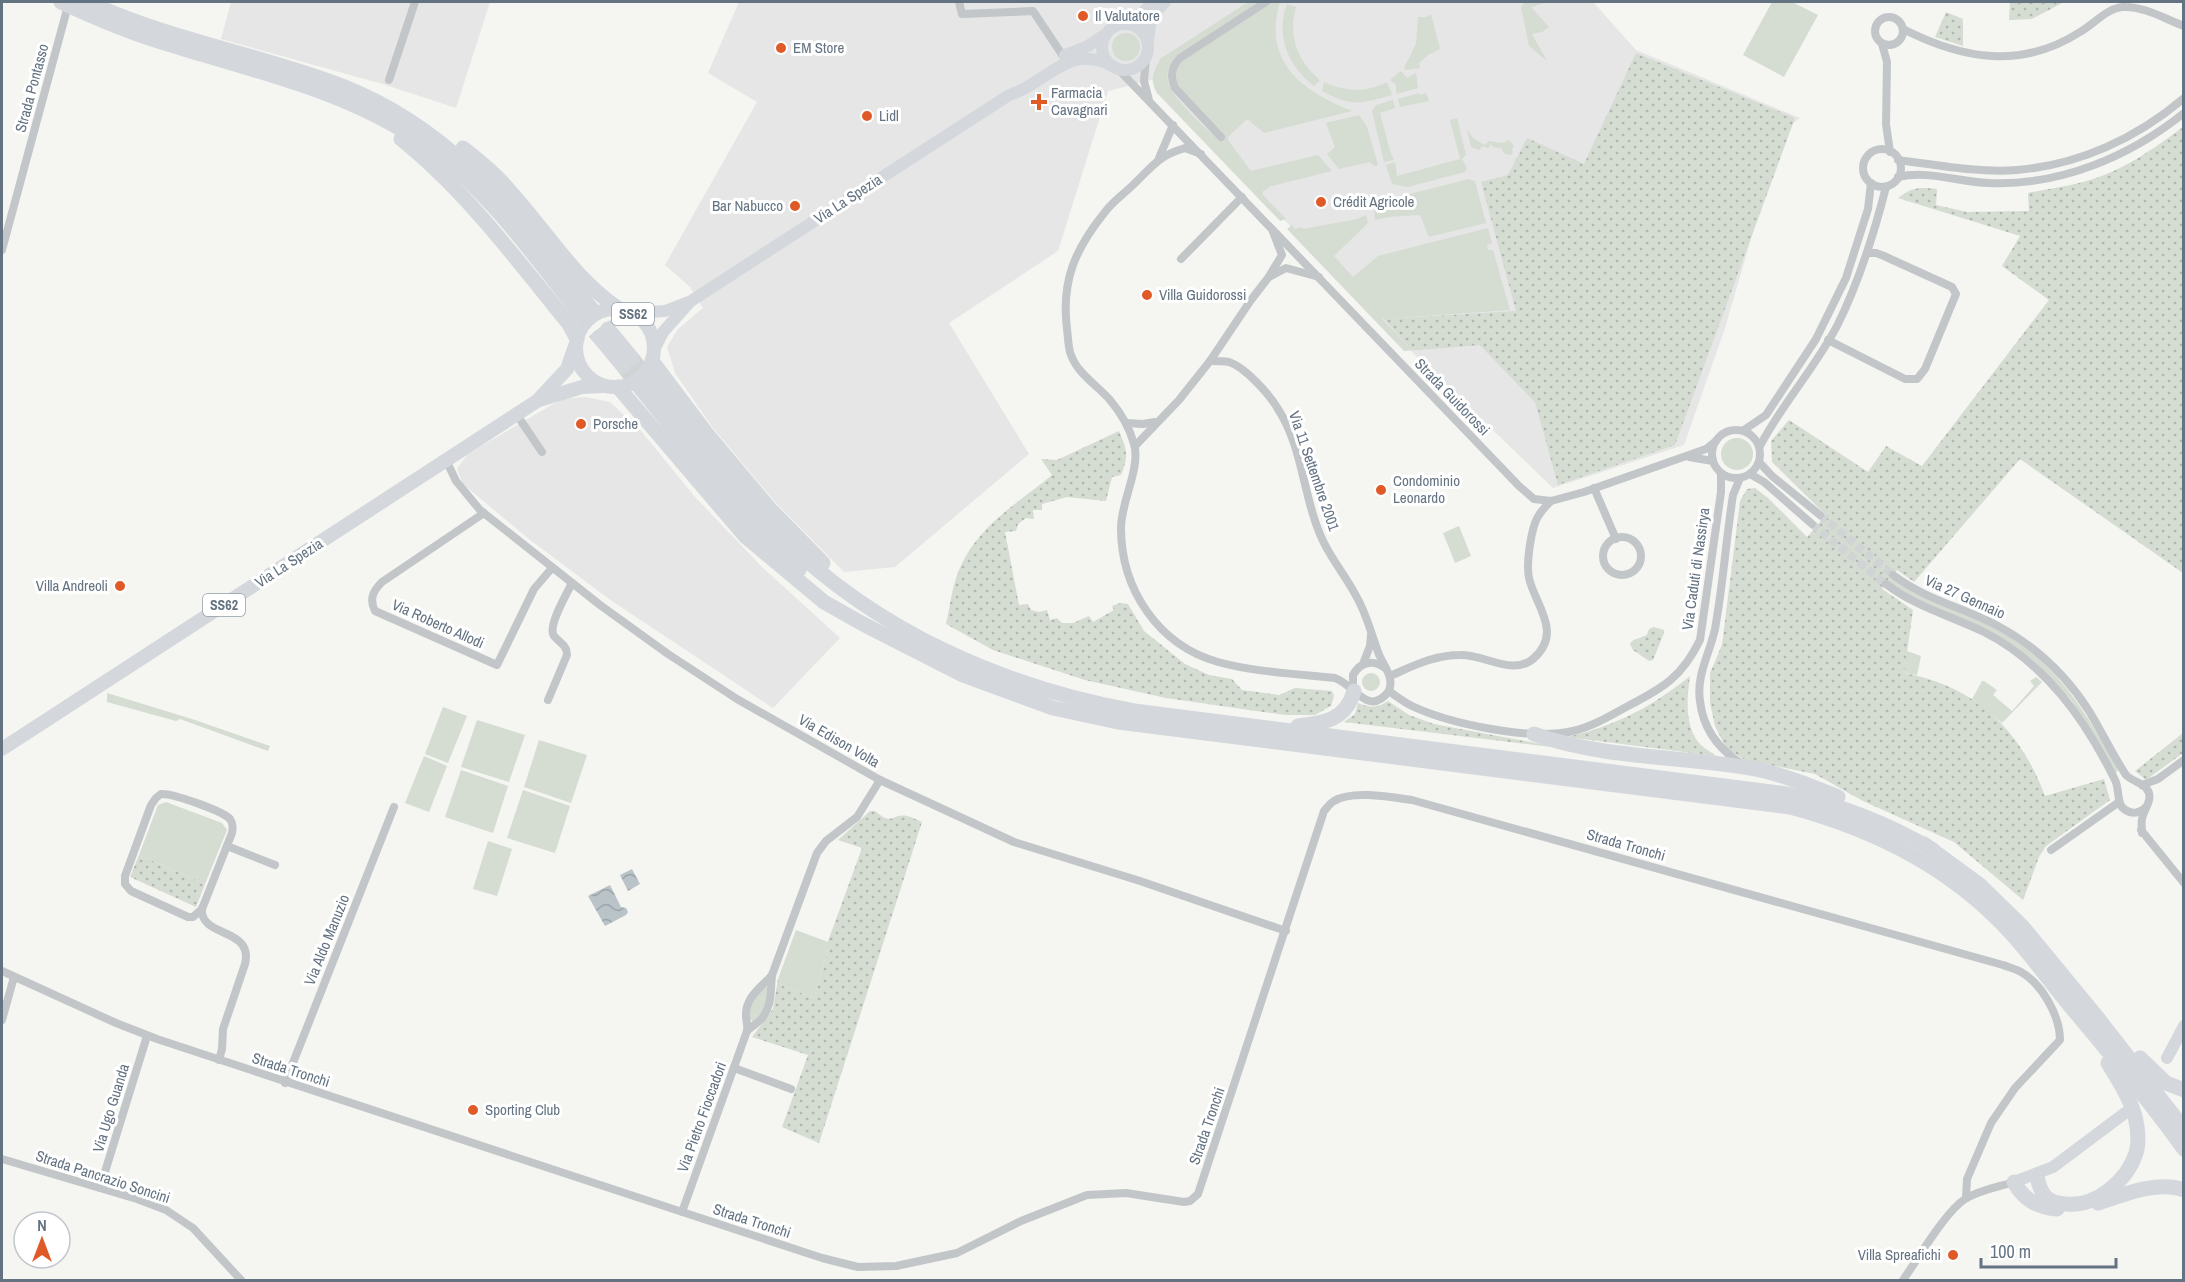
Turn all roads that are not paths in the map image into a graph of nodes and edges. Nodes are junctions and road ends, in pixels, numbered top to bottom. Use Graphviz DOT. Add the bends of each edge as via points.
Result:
graph roads {
  1 [pos="61,2"];
  2 [pos="69,2"];
  3 [pos="88,2"];
  4 [pos="414,2"];
  5 [pos="959,2"];
  6 [pos="1152,2"];
  7 [pos="1165,2"];
  8 [pos="1266,2"];
  9 [pos="1122,24"];
  10 [pos="2184,27"];
  11 [pos="1903,29"];
  12 [pos="1109,31"];
  13 [pos="1148,43"];
  14 [pos="1882,44"];
  15 [pos="1893,45"];
  16 [pos="1063,56"];
  17 [pos="1146,57"];
  18 [pos="1887,61"];
  19 [pos="1115,67"];
  20 [pos="389,80"];
  21 [pos="342,92"];
  22 [pos="1006,97"];
  23 [pos="2184,98"];
  24 [pos="1149,100"];
  25 [pos="2184,113"];
  26 [pos="1886,124"];
  27 [pos="1173,125"];
  28 [pos="1221,137"];
  29 [pos="1877,150"];
  30 [pos="1890,152"];
  31 [pos="1201,154"];
  32 [pos="1159,158"];
  33 [pos="1899,160"];
  34 [pos="1898,177"];
  35 [pos="1871,183"];
  36 [pos="1886,187"];
  37 [pos="1242,197"];
  38 [pos="1272,228"];
  39 [pos="2,250"];
  40 [pos="1866,253"];
  41 [pos="1181,259"];
  42 [pos="1268,278"];
  43 [pos="1319,278"];
  44 [pos="691,301"];
  45 [pos="585,310"];
  46 [pos="625,311"];
  47 [pos="604,333"];
  48 [pos="1828,340"];
  49 [pos="576,343"];
  50 [pos="1222,344"];
  51 [pos="653,355"];
  52 [pos="1210,361"];
  53 [pos="627,362"];
  54 [pos="1229,362"];
  55 [pos="612,387"];
  56 [pos="537,401"];
  57 [pos="516,415"];
  58 [pos="1156,422"];
  59 [pos="1126,423"];
  60 [pos="1744,430"];
  61 [pos="1716,441"];
  62 [pos="1135,446"];
  63 [pos="1760,446"];
  64 [pos="542,452"];
  65 [pos="1685,456"];
  66 [pos="446,460"];
  67 [pos="1713,461"];
  68 [pos="1760,462"];
  69 [pos="1721,472"];
  70 [pos="1750,474"];
  71 [pos="1740,478"];
  72 [pos="1594,488"];
  73 [pos="1551,501"];
  74 [pos="484,513"];
  75 [pos="1820,515"];
  76 [pos="1812,524"];
  77 [pos="1616,539"];
  78 [pos="552,568"];
  79 [pos="1893,575"];
  80 [pos="572,583"];
  81 [pos="1886,584"];
  82 [pos="863,604"];
  83 [pos="1372,629"];
  84 [pos="888,636"];
  85 [pos="1363,664"];
  86 [pos="1385,668"];
  87 [pos="1354,673"];
  88 [pos="1390,676"];
  89 [pos="1335,678"];
  90 [pos="1354,690"];
  91 [pos="1389,691"];
  92 [pos="548,700"];
  93 [pos="1193,719"];
  94 [pos="1534,734"];
  95 [pos="2,749"];
  96 [pos="2184,760"];
  97 [pos="1756,769"];
  98 [pos="2158,778"];
  99 [pos="880,780"];
  100 [pos="2140,784"];
  101 [pos="2149,792"];
  102 [pos="2119,798"];
  103 [pos="394,807"];
  104 [pos="2145,808"];
  105 [pos="2132,813"];
  106 [pos="2142,833"];
  107 [pos="227,846"];
  108 [pos="1933,850"];
  109 [pos="2051,850"];
  110 [pos="275,865"];
  111 [pos="2184,883"];
  112 [pos="202,908"];
  113 [pos="188,917"];
  114 [pos="215,929"];
  115 [pos="1286,932"];
  116 [pos="2,971"];
  117 [pos="772,975"];
  118 [pos="14,977"];
  119 [pos="2075,1012"];
  120 [pos="2097,1017"];
  121 [pos="2,1020"];
  122 [pos="2184,1026"];
  123 [pos="747,1031"];
  124 [pos="147,1035"];
  125 [pos="2167,1058"];
  126 [pos="219,1060"];
  127 [pos="734,1068"];
  128 [pos="285,1083"];
  129 [pos="791,1089"];
  130 [pos="2184,1090"];
  131 [pos="2126,1113"];
  132 [pos="2184,1130"];
  133 [pos="2184,1149"];
  134 [pos="2,1159"];
  135 [pos="2037,1175"];
  136 [pos="2014,1182"];
  137 [pos="100,1188"];
  138 [pos="2184,1190"];
  139 [pos="1966,1198"];
  140 [pos="682,1212"];
  141 [pos="241,1281"];
  142 [pos="1903,1281"];
  1 -- 21 [label="highway" via="151,39"];
  2 -- 39 [label="street, Strada Pontasso"];
  3 -- 21 [label="highway"];
  4 -- 20 [label="street"];
  5 -- 16 [label="street" via="962,15 1034,11"];
  6 -- 9 [label="main road, Via La Spezia" via="1142,14"];
  7 -- 13 [label="main road" via="1151,17"];
  8 -- 28 [label="street" via="1180,58 1172,69 1174,88"];
  9 -- 12 [label="main road, Via La Spezia / SS62"];
  9 -- 13 [label="main road" via="1137,27"];
  10 -- 11 [label="street" via="2139,8 2121,7 2050,49 2010,57 1948,48"];
  11 -- 14 [label="street" via="1891,17 1879,21 1874,33"];
  11 -- 15 [label="street" via="1900,40"];
  12 -- 16 [label="main road, Via La Spezia / SS62" via="1088,46"];
  12 -- 19 [label="main road" via="1102,50"];
  13 -- 17 [label="main road"];
  14 -- 15 [label="street"];
  14 -- 18 [label="street"];
  15 -- 18 [label="street"];
  16 -- 22 [label="main road, Via La Spezia / SS62"];
  17 -- 19 [label="main road" via="1127,70"];
  17 -- 24 [label="street" via="1144,81"];
  18 -- 26 [label="street"];
  19 -- 22 [label="main road, Via La Spezia / SS62" via="1094,58 1077,59"];
  19 -- 24 [label="street, Strada Guidorossi"];
  21 -- 45 [label="highway" via="409,134 456,170"];
  21 -- 46 [label="highway" via="372,95 412,115 485,165 581,278"];
  21 -- 49 [label="highway" via="423,157 483,219 569,324"];
  22 -- 44 [label="main road, Via La Spezia / SS62"];
  23 -- 33 [label="street" via="2139,130 2078,158 2017,170 1962,169"];
  24 -- 27 [label="street, Strada Guidorossi"];
  25 -- 34 [label="street" via="2138,145 2108,160 2059,176 2011,183 1915,174"];
  26 -- 29 [label="street"];
  26 -- 30 [label="street"];
  27 -- 31 [label="street, Strada Guidorossi"];
  27 -- 32 [label="street"];
  29 -- 30 [label="street"];
  29 -- 35 [label="street" via="1867,157 1863,168"];
  30 -- 33 [label="street"];
  31 -- 32 [label="street" via="1185,148"];
  31 -- 37 [label="street, Strada Guidorossi"];
  32 -- 59 [label="street" via="1105,211 1075,257 1067,286 1065,312 1070,352 1079,369 1110,400"];
  33 -- 34 [label="street"];
  34 -- 36 [label="street"];
  35 -- 36 [label="street"];
  35 -- 60 [label="street" via="1868,209 1846,278 1816,339 1766,415"];
  36 -- 40 [label="street"];
  37 -- 38 [label="street, Strada Guidorossi"];
  37 -- 41 [label="street"];
  38 -- 42 [label="street" via="1282,255"];
  38 -- 43 [label="street, Strada Guidorossi"];
  40 -- 48 [label="street"];
  40 -- 48 [label="street" via="1884,256 1952,287 1956,294 1925,369 1917,379 1905,379"];
  42 -- 43 [label="street" via="1286,268"];
  42 -- 50 [label="street"];
  43 -- 73 [label="street, Strada Guidorossi" via="1524,490 1534,499"];
  44 -- 46 [label="main road, Via La Spezia / SS62" via="665,311"];
  44 -- 51 [label="main road, Via La Spezia / SS62" via="663,332"];
  46 -- 49 [label="main road, Via La Spezia / SS62" via="606,310 594,315 584,323"];
  46 -- 51 [label="main road, SS62" via="641,319 648,328 653,338"];
  47 -- 53 [label="highway"];
  48 -- 63 [label="street"];
  49 -- 55 [label="main road" via="580,367 587,376"];
  49 -- 56 [label="main road, Via La Spezia" via="567,369"];
  50 -- 52 [label="street"];
  50 -- 54 [label="street"];
  51 -- 55 [label="main road, Via La Spezia / SS62" via="639,379"];
  51 -- 82 [label="highway" via="707,434 770,509"];
  52 -- 54 [label="street"];
  52 -- 58 [label="street"];
  54 -- 83 [label="street, Via 11 Settembre 2001" via="1262,388 1280,411 1293,440 1313,518"];
  55 -- 56 [label="main road, Via La Spezia" via="582,387"];
  55 -- 84 [label="highway" via="745,536 824,602"];
  56 -- 57 [label="main road, Via La Spezia / SS62"];
  57 -- 64 [label="street"];
  57 -- 66 [label="main road, Via La Spezia / SS62"];
  58 -- 59 [label="street"];
  58 -- 62 [label="street"];
  59 -- 62 [label="street"];
  60 -- 61 [label="street" via="1728,431"];
  60 -- 63 [label="street"];
  61 -- 65 [label="street"];
  61 -- 67 [label="street"];
  62 -- 89 [label="street" via="1122,541 1135,594 1151,617 1184,647 1217,662"];
  63 -- 68 [label="street"];
  65 -- 67 [label="street"];
  65 -- 72 [label="street"];
  66 -- 74 [label="street, Via Edison Volta" via="456,481"];
  66 -- 95 [label="main road, Via La Spezia / SS62"];
  67 -- 69 [label="street"];
  68 -- 70 [label="street"];
  68 -- 75 [label="street"];
  69 -- 71 [label="street"];
  69 -- 94 [label="street, Via Caduti di Nassirya" via="1700,640 1689,662 1659,689 1598,722 1574,731"];
  70 -- 71 [label="street"];
  70 -- 76 [label="street"];
  71 -- 97 [label="street" via="1732,498 1716,622 1699,698 1706,724 1718,744 1736,760"];
  72 -- 73 [label="street"];
  72 -- 77 [label="street"];
  73 -- 88 [label="street" via="1536,520 1528,562 1532,589 1547,633 1534,658 1524,665 1509,666 1473,656 1436,657"];
  74 -- 78 [label="street, Via Edison Volta"];
  74 -- 78 [label="street, Via Roberto Allodi" via="382,582 371,598 375,610 497,665 534,589"];
  77 -- 77 [label="street" via="1604,551 1605,563 1612,572 1630,573 1639,565 1641,552 1634,542"];
  78 -- 80 [label="street, Via Edison Volta"];
  79 -- 100 [label="street, Via 27 Gennaio" via="1929,597 1996,625 2045,659 2089,712 2124,771"];
  80 -- 92 [label="street" via="552,624 554,636 564,645 567,655"];
  80 -- 99 [label="street, Via Edison Volta" via="737,699"];
  81 -- 102 [label="street, Via 27 Gennaio" via="1920,606 1995,638 2035,666 2074,711 2115,780"];
  82 -- 84 [label="highway" via="779,535 645,385 728,496 769,541 798,569"];
  82 -- 93 [label="highway" via="939,648 1020,683 1105,706"];
  83 -- 85 [label="street"];
  83 -- 86 [label="street, Via 11 Settembre 2001"];
  84 -- 119 [label="highway" via="987,685 1053,708 1118,722 1790,807 1826,817 1903,850 1978,901 2009,931"];
  85 -- 86 [label="street" via="1372,662"];
  85 -- 87 [label="street"];
  86 -- 88 [label="street"];
  87 -- 89 [label="street"];
  87 -- 90 [label="street"];
  88 -- 91 [label="street"];
  89 -- 90 [label="street"];
  90 -- 91 [label="street" via="1368,701 1380,700"];
  90 -- 93 [label="highway" via="1343,712 1317,724"];
  91 -- 94 [label="street, Via Caduti di Nassirya" via="1440,717"];
  93 -- 108 [label="highway" via="1787,794 1863,815"];
  94 -- 97 [label="highway" via="1588,748"];
  96 -- 98 [label="street"];
  97 -- 108 [label="highway" via="1787,777 1883,815"];
  98 -- 100 [label="street"];
  98 -- 101 [label="street"];
  99 -- 115 [label="street, Via Edison Volta" via="1014,842"];
  99 -- 117 [label="street, Via Pietro Fioccadori" via="856,818 819,849"];
  100 -- 101 [label="street"];
  100 -- 102 [label="street" via="2128,784"];
  101 -- 104 [label="street"];
  102 -- 105 [label="street" via="2124,809"];
  102 -- 109 [label="street"];
  103 -- 128 [label="street, Via Aldo Manuzio"];
  104 -- 105 [label="street"];
  104 -- 106 [label="street"];
  105 -- 106 [label="street"];
  106 -- 111 [label="street"];
  107 -- 110 [label="street"];
  107 -- 112 [label="street"];
  107 -- 113 [label="street" via="233,828 226,815 167,794 153,801 125,884 131,891"];
  108 -- 120 [label="highway" via="2009,912"];
  112 -- 113 [label="street"];
  112 -- 114 [label="street" via="204,920"];
  113 -- 114 [label="street"];
  114 -- 126 [label="street" via="237,939 246,954 223,1029"];
  115 -- 139 [label="street, Strada Tronchi" via="1324,811 1332,801 1343,797 1375,795 1443,807 2022,972 2037,986 2057,1019 2060,1040 2015,1088 1991,1123 1966,1179"];
  115 -- 140 [label="street, Strada Tronchi" via="1198,1194 1190,1201 1126,1194 1087,1195 957,1252 869,1268 822,1258"];
  116 -- 118 [label="street, Strada Tronchi"];
  117 -- 123 [label="street, Via Pietro Fioccadori" via="769,1006"];
  117 -- 123 [label="street, Via Pietro Fioccadori" via="749,1002"];
  118 -- 121 [label="street"];
  118 -- 124 [label="street, Strada Tronchi"];
  119 -- 133 [label="highway"];
  119 -- 135 [label="highway" via="2117,1078 2136,1119 2136,1152 2117,1184 2097,1198 2054,1203 2039,1187"];
  120 -- 130 [label="highway" via="2162,1079"];
  120 -- 132 [label="highway"];
  122 -- 125 [label="main road"];
  123 -- 127 [label="street, Via Pietro Fioccadori"];
  124 -- 126 [label="street, Strada Tronchi"];
  124 -- 137 [label="street, Via Ugo Guanda"];
  126 -- 128 [label="street, Strada Tronchi"];
  127 -- 129 [label="street"];
  127 -- 140 [label="street, Via Pietro Fioccadori"];
  128 -- 140 [label="street, Strada Tronchi"];
  131 -- 135 [label="main road"];
  134 -- 137 [label="street, Strada Pancrazio Soncini"];
  135 -- 136 [label="main road"];
  136 -- 138 [label="highway" via="2020,1193 2036,1205 2072,1210 2136,1191 2162,1187"];
  136 -- 139 [label="street"];
  137 -- 141 [label="street, Strada Pancrazio Soncini" via="176,1216 200,1235"];
  139 -- 142 [label="street" via="1954,1208"];
}
